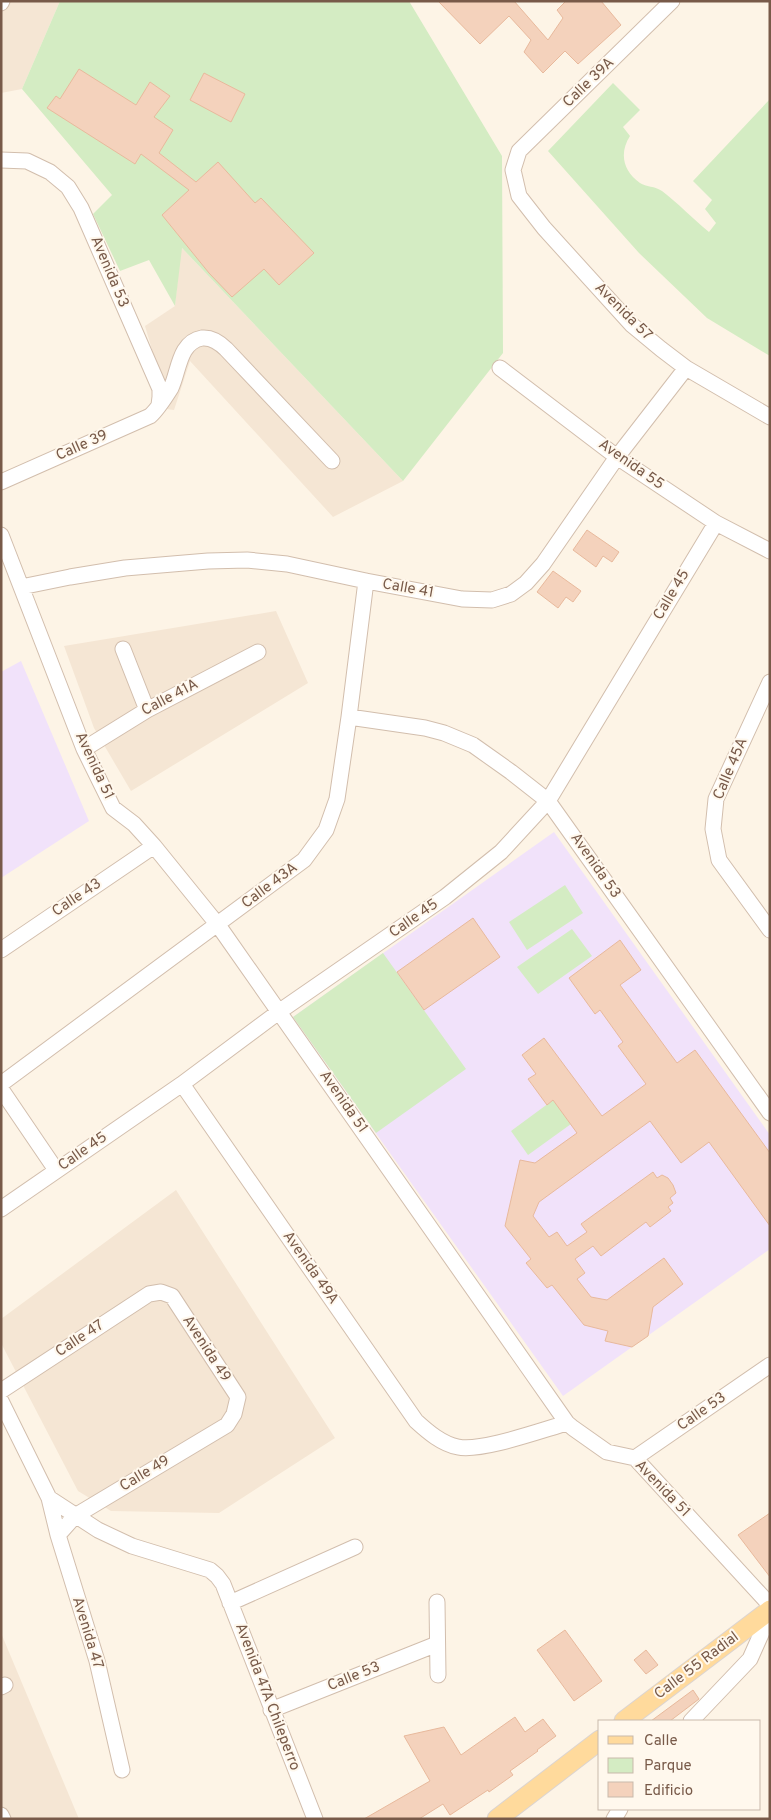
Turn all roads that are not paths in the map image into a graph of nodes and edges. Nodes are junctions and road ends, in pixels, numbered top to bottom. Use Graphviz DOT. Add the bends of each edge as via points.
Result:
graph roads {
  1 [pos="672,1"];
  2 [pos="1,160"];
  3 [pos="513,170"];
  4 [pos="500,368"];
  5 [pos="686,368"];
  6 [pos="159,405"];
  7 [pos="770,417"];
  8 [pos="617,457"];
  9 [pos="332,461"];
  10 [pos="1,482"];
  11 [pos="716,522"];
  12 [pos="1,535"];
  13 [pos="770,551"];
  14 [pos="366,581"];
  15 [pos="21,587"];
  16 [pos="124,649"];
  17 [pos="258,652"];
  18 [pos="770,682"];
  19 [pos="147,710"];
  20 [pos="349,717"];
  21 [pos="84,749"];
  22 [pos="548,801"];
  23 [pos="154,846"];
  24 [pos="218,925"];
  25 [pos="770,930"];
  26 [pos="1,950"];
  27 [pos="280,1011"];
  28 [pos="1,1084"];
  29 [pos="182,1084"];
  30 [pos="1,1089"];
  31 [pos="770,1113"];
  32 [pos="56,1170"];
  33 [pos="1,1208"];
  34 [pos="161,1292"];
  35 [pos="770,1365"];
  36 [pos="1,1391"];
  37 [pos="1,1401"];
  38 [pos="234,1414"];
  39 [pos="567,1422"];
  40 [pos="635,1458"];
  41 [pos="49,1498"];
  42 [pos="75,1516"];
  43 [pos="58,1535"];
  44 [pos="355,1547"];
  45 [pos="437,1602"];
  46 [pos="230,1603"];
  47 [pos="770,1605"];
  48 [pos="770,1610"];
  49 [pos="770,1614"];
  50 [pos="437,1644"];
  51 [pos="438,1676"];
  52 [pos="271,1710"];
  53 [pos="625,1720"];
  54 [pos="692,1720"];
  55 [pos="598,1742"];
  56 [pos="122,1770"];
  57 [pos="315,1819"];
  58 [pos="497,1819"];
  1 -- 3 [label="street, Calle 39A" via="519,151"];
  2 -- 6 [label="street, Avenida 53" via="27,161 50,172 68,188 81,208 160,389"];
  3 -- 5 [label="street, Avenida 57" via="519,196 544,228 632,325"];
  4 -- 8 [label="street, Avenida 55"];
  5 -- 7 [label="street, Avenida 57"];
  5 -- 8 [label="street, Calle 41"];
  6 -- 9 [label="street, Calle 39" via="189,345 199,339 216,340"];
  6 -- 10 [label="street, Calle 39" via="150,416"];
  8 -- 11 [label="street, Avenida 55"];
  8 -- 14 [label="street, Calle 41" via="543,564 511,594 492,600 462,599"];
  11 -- 13 [label="street, Avenida 55"];
  11 -- 22 [label="street, Calle 45"];
  12 -- 15 [label="street, Avenida 51"];
  14 -- 15 [label="street, Calle 41" via="287,564 247,560 125,568"];
  14 -- 20 [label="street, Calle 43A"];
  15 -- 21 [label="street, Avenida 51"];
  16 -- 19 [label="street"];
  17 -- 19 [label="street, Calle 41A"];
  18 -- 25 [label="street, Calle 45A" via="716,799 713,829 719,860"];
  19 -- 21 [label="street, Calle 41A"];
  20 -- 22 [label="street, Avenida 53" via="425,728 473,745"];
  20 -- 24 [label="street, Calle 43A" via="337,798 326,830 304,860"];
  21 -- 23 [label="street, Avenida 51" via="113,808 134,824"];
  22 -- 27 [label="street, Calle 45" via="501,852 445,896"];
  22 -- 31 [label="street, Avenida 53"];
  23 -- 24 [label="street, Avenida 51"];
  23 -- 26 [label="street, Calle 43"];
  24 -- 27 [label="street, Avenida 51"];
  24 -- 28 [label="street, Calle 43A"];
  27 -- 29 [label="street, Calle 45"];
  27 -- 39 [label="street, Avenida 51"];
  29 -- 32 [label="street, Calle 45"];
  29 -- 39 [label="street, Avenida 49A" via="416,1421 429,1434 459,1447 478,1448"];
  30 -- 32 [label="street"];
  32 -- 33 [label="street, Calle 45"];
  34 -- 36 [label="street, Calle 47" via="149,1294"];
  34 -- 38 [label="street, Avenida 49" via="172,1296 238,1397"];
  35 -- 40 [label="street, Calle 53"];
  37 -- 41 [label="street, Avenida 47"];
  38 -- 42 [label="street, Calle 49" via="227,1425"];
  39 -- 40 [label="street, Avenida 51" via="607,1452"];
  40 -- 47 [label="street, Avenida 51"];
  41 -- 42 [label="street"];
  41 -- 43 [label="street, Avenida 47"];
  42 -- 43 [label="street, Calle 49"];
  42 -- 46 [label="street, Avenida 47A Chileperro" via="132,1546 210,1570 223,1584"];
  43 -- 56 [label="street, Avenida 47" via="97,1661"];
  44 -- 46 [label="street"];
  45 -- 50 [label="street"];
  46 -- 52 [label="street, Avenida 47A Chileperro"];
  48 -- 53 [label="main road, Calle 55 Radial"];
  49 -- 54 [label="street" via="750,1659"];
  50 -- 51 [label="street"];
  50 -- 52 [label="street, Calle 53"];
  52 -- 57 [label="street, Avenida 47A Chileperro"];
  55 -- 58 [label="main road"];
}
